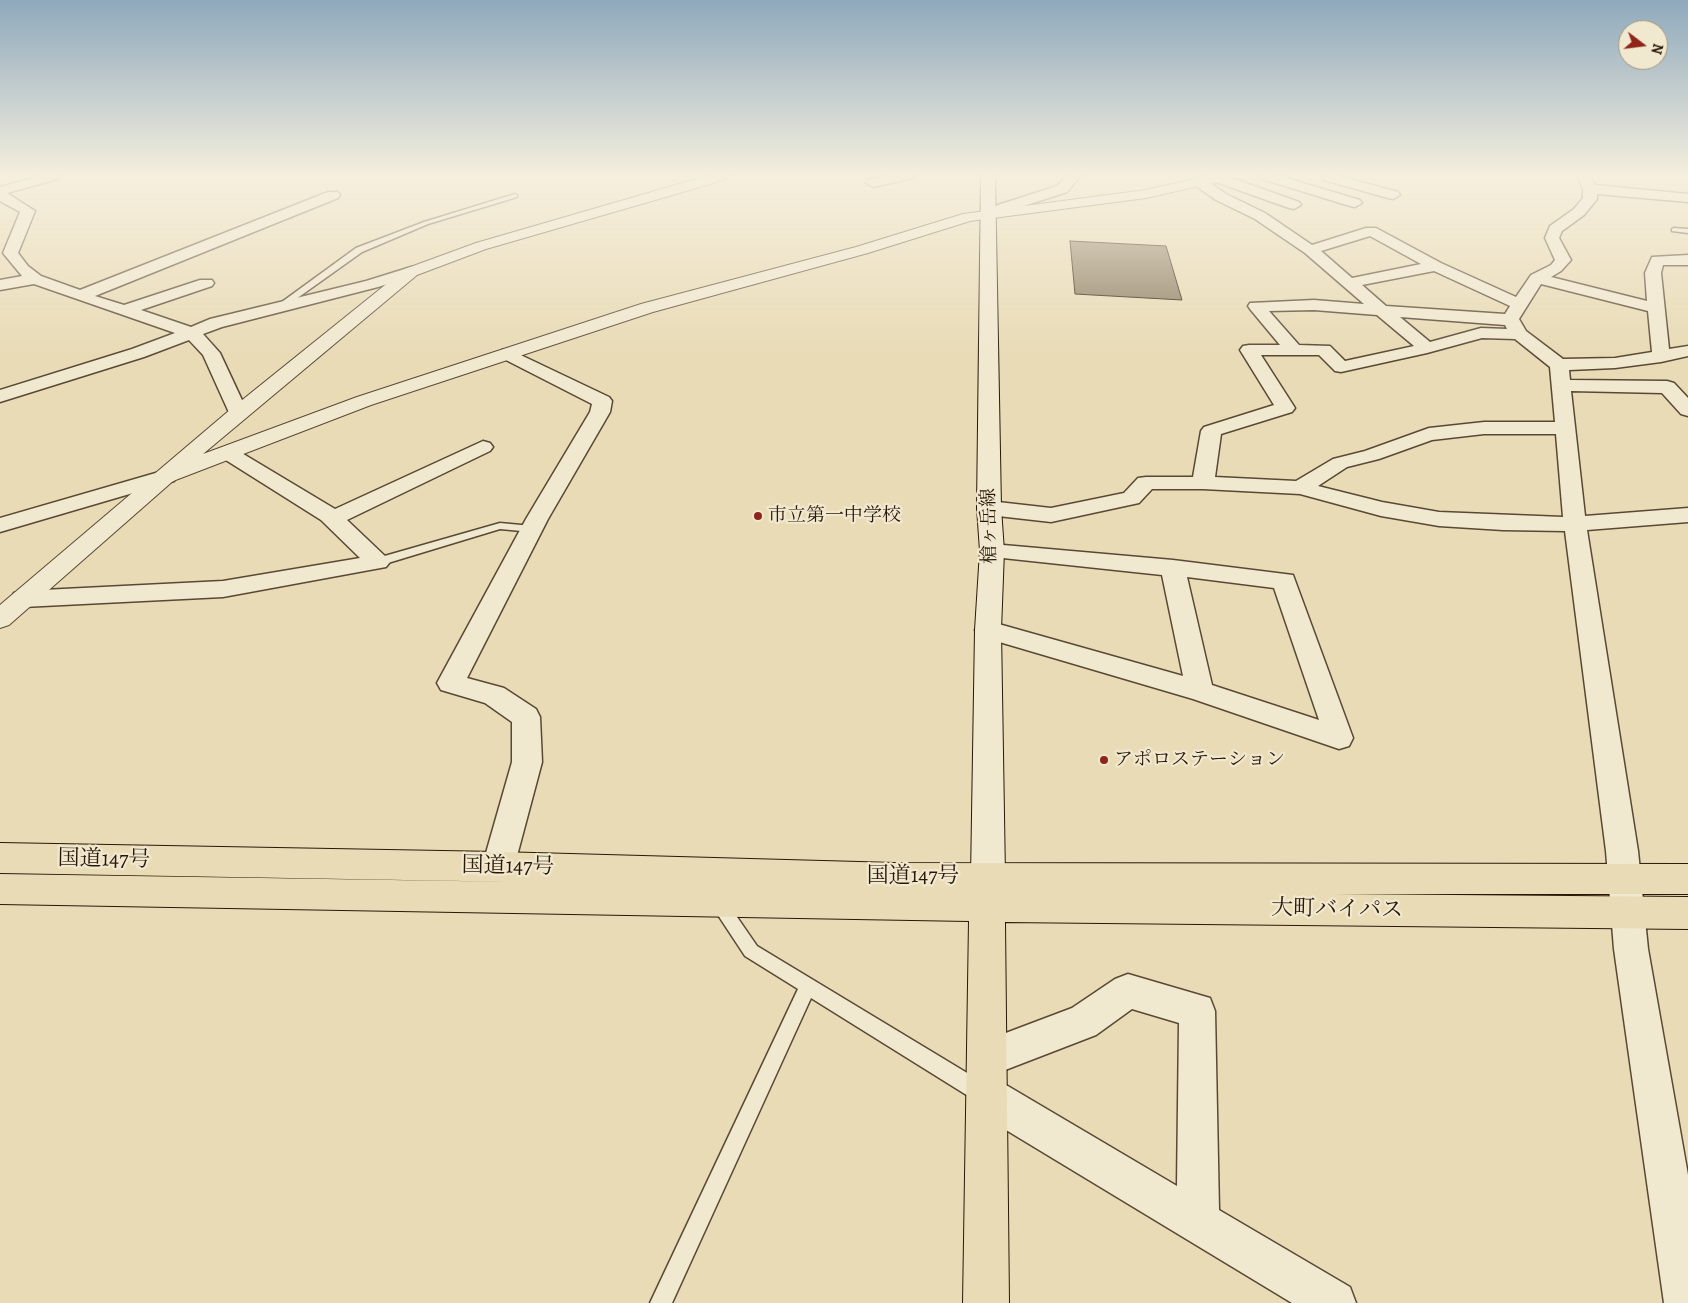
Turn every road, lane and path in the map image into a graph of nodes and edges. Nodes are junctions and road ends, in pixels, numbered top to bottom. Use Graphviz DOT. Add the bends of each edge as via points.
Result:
graph roads {
  1 [pos="17,236"];
  2 [pos="231,236"];
  3 [pos="396,236"];
  4 [pos="516,236"];
  5 [pos="905,236"];
  6 [pos="988,236"];
  7 [pos="1289,236"];
  8 [pos="1358,236"];
  9 [pos="1378,236"];
  10 [pos="1553,236"];
  11 [pos="1310,250"];
  12 [pos="1688,260"];
  13 [pos="1436,266"];
  14 [pos="411,272"];
  15 [pos="35,278"];
  16 [pos="1537,278"];
  17 [pos="206,283"];
  18 [pos="1350,283"];
  19 [pos="0,284"];
  20 [pos="80,296"];
  21 [pos="1519,304"];
  22 [pos="278,307"];
  23 [pos="1656,308"];
  24 [pos="126,310"];
  25 [pos="1384,310"];
  26 [pos="1515,327"];
  27 [pos="191,332"];
  28 [pos="1427,348"];
  29 [pos="1294,350"];
  30 [pos="1688,351"];
  31 [pos="508,354"];
  32 [pos="1661,357"];
  33 [pos="1559,365"];
  34 [pos="1560,385"];
  35 [pos="0,396"];
  36 [pos="1688,410"];
  37 [pos="238,413"];
  38 [pos="1564,428"];
  39 [pos="483,447"];
  40 [pos="228,453"];
  41 [pos="166,476"];
  42 [pos="1203,483"];
  43 [pos="1300,488"];
  44 [pos="989,508"];
  45 [pos="1688,515"];
  46 [pos="333,518"];
  47 [pos="1575,524"];
  48 [pos="0,525"];
  49 [pos="532,529"];
  50 [pos="992,551"];
  51 [pos="378,562"];
  52 [pos="1173,568"];
  53 [pos="24,599"];
  54 [pos="0,619"];
  55 [pos="988,630"];
  56 [pos="1200,691"];
  57 [pos="0,858"];
  58 [pos="347,864"];
  59 [pos="498,867"];
  60 [pos="1624,878"];
  61 [pos="1688,879"];
  62 [pos="0,889"];
  63 [pos="987,891"];
  64 [pos="332,895"];
  65 [pos="716,901"];
  66 [pos="1627,913"];
  67 [pos="1688,913"];
  68 [pos="808,986"];
  69 [pos="987,1077"];
  70 [pos="1198,1223"];
  71 [pos="661,1303"];
  72 [pos="986,1303"];
  73 [pos="1334,1303"];
  74 [pos="1686,1303"];
  1 -- 15 [label="street" via="10,253"];
  2 -- 20 [label="street"];
  3 -- 22 [label="lane" via="359,250"];
  4 -- 14 [label="street"];
  5 -- 31 [label="street" via="647,308"];
  6 -- 44 [label="street, 槍ヶ岳線"];
  7 -- 11 [label="street"];
  8 -- 11 [label="street"];
  9 -- 13 [label="street"];
  10 -- 16 [label="street" via="1563,260 1556,268"];
  11 -- 18 [label="street"];
  12 -- 23 [label="street" via="1657,260 1653,273"];
  13 -- 18 [label="street"];
  13 -- 21 [label="street"];
  14 -- 22 [label="street"];
  14 -- 37 [label="street"];
  15 -- 19 [label="street"];
  15 -- 20 [label="street"];
  16 -- 21 [label="street"];
  16 -- 23 [label="street"];
  17 -- 24 [label="street"];
  18 -- 25 [label="street"];
  20 -- 24 [label="street"];
  21 -- 26 [label="street"];
  22 -- 27 [label="street"];
  23 -- 32 [label="street"];
  24 -- 27 [label="street"];
  25 -- 26 [label="street"];
  25 -- 28 [label="street"];
  25 -- 29 [label="street" via="1314,305 1256,306"];
  26 -- 28 [label="street"];
  26 -- 33 [label="street"];
  27 -- 35 [label="street" via="138,353"];
  27 -- 37 [label="street" via="212,353"];
  28 -- 29 [label="street" via="1340,366 1324,350"];
  29 -- 42 [label="street" via="1249,350 1285,408 1211,431"];
  30 -- 32 [label="street"];
  31 -- 40 [label="street" via="364,401"];
  31 -- 49 [label="street" via="602,401 600,412"];
  32 -- 33 [label="street"];
  33 -- 34 [label="street"];
  34 -- 36 [label="street" via="1666,387"];
  34 -- 38 [label="street"];
  37 -- 41 [label="street"];
  38 -- 43 [label="street" via="1484,428 1428,434 1340,464"];
  38 -- 47 [label="street"];
  39 -- 46 [label="street"];
  40 -- 41 [label="street"];
  40 -- 46 [label="street"];
  41 -- 48 [label="street"];
  41 -- 53 [label="street"];
  42 -- 43 [label="street"];
  42 -- 44 [label="street" via="1146,483 1131,498 1051,515"];
  43 -- 47 [label="street" via="1381,509 1439,519"];
  44 -- 50 [label="street, 槍ヶ岳線"];
  45 -- 47 [label="street"];
  46 -- 51 [label="street"];
  47 -- 60 [label="street"];
  49 -- 51 [label="lane" via="500,526"];
  49 -- 59 [label="street" via="451,684 494,695 526,718 527,762"];
  50 -- 52 [label="street"];
  50 -- 55 [label="street, 槍ヶ岳線"];
  51 -- 53 [label="street" via="223,589"];
  52 -- 56 [label="street"];
  52 -- 56 [label="street" via="1284,581 1340,738"];
  53 -- 54 [label="street"];
  55 -- 56 [label="street"];
  55 -- 63 [label="street, 槍ヶ岳線"];
  57 -- 58 [label="highway, 国道147号"];
  58 -- 59 [label="highway, 国道147号"];
  58 -- 64 [label="lane"];
  59 -- 63 [label="highway, 国道147号" via="895,878"];
  60 -- 61 [label="highway, 大町バイパス"];
  60 -- 63 [label="highway, 大町バイパス"];
  60 -- 66 [label="street"];
  62 -- 64 [label="highway, 国道147号"];
  63 -- 65 [label="highway, 国道147号"];
  63 -- 66 [label="highway, 大町バイパス"];
  63 -- 69 [label="highway"];
  64 -- 65 [label="highway, 国道147号"];
  65 -- 68 [label="lane" via="751,951"];
  66 -- 67 [label="highway, 大町バイパス"];
  66 -- 74 [label="street"];
  68 -- 69 [label="lane"];
  68 -- 71 [label="lane"];
  69 -- 70 [label="street"];
  69 -- 70 [label="street" via="1082,1022 1128,991 1197,1011"];
  69 -- 72 [label="highway"];
  70 -- 73 [label="street"];
}
